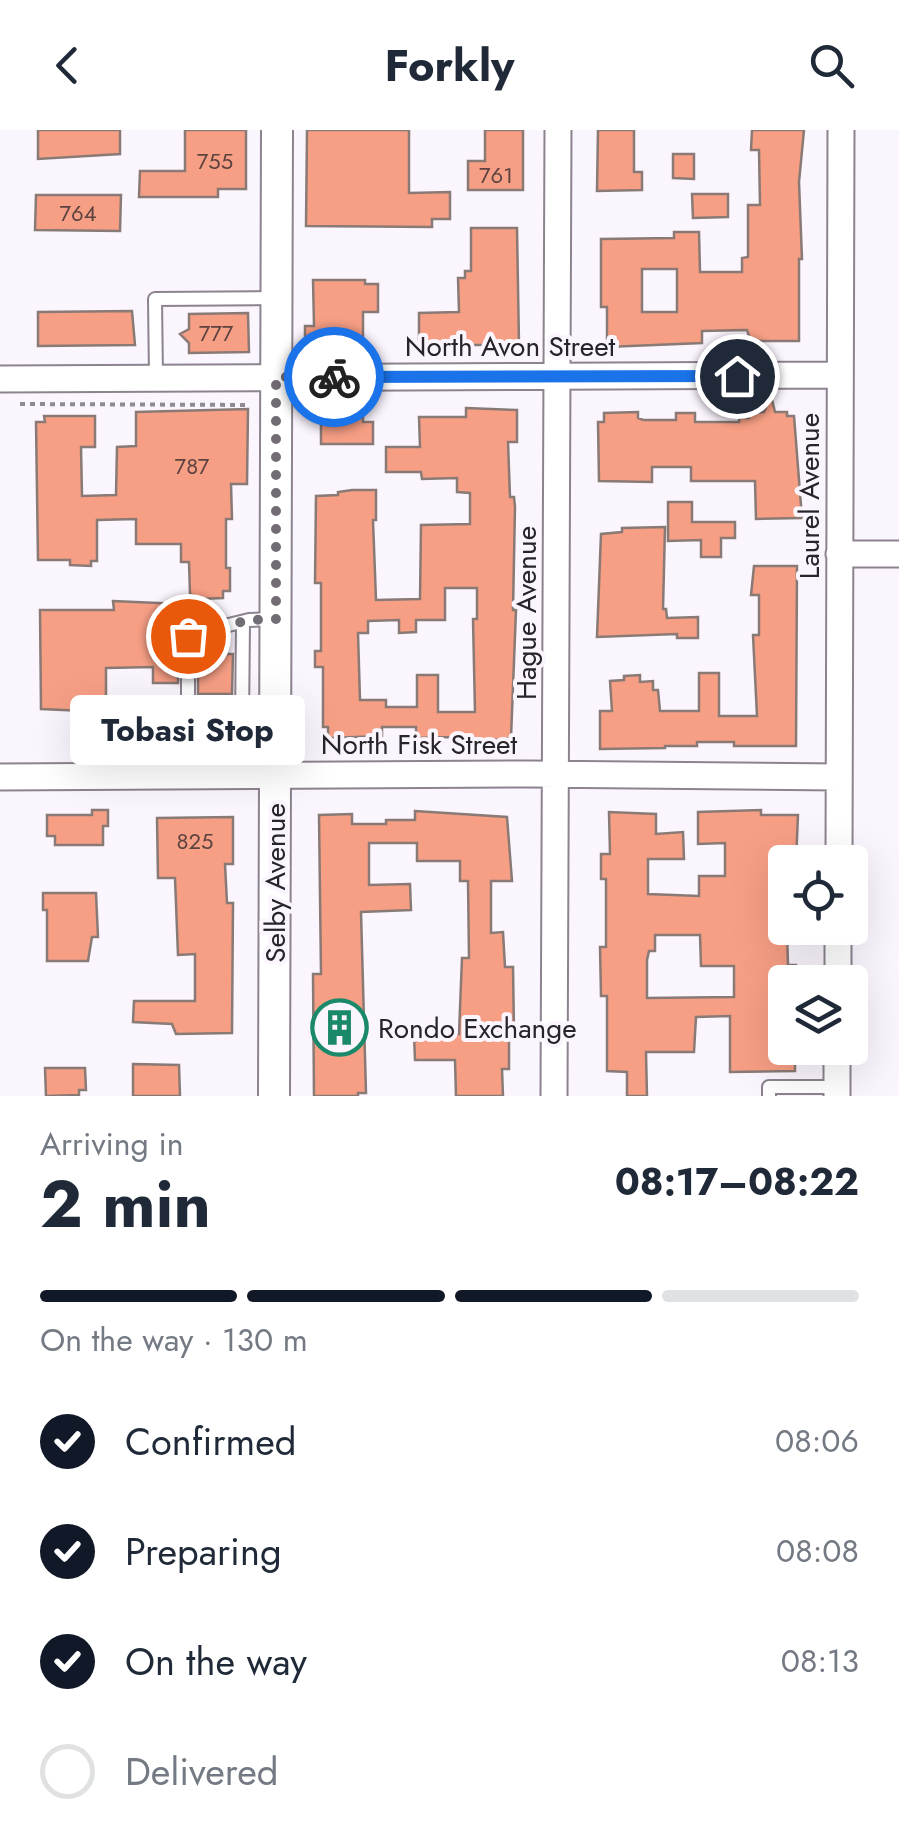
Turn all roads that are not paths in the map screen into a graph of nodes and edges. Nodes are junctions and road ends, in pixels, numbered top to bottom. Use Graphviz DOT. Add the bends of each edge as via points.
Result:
graph roads {
  1 [pos="277,130"];
  2 [pos="558,130"];
  3 [pos="841,130"];
  4 [pos="276,298"];
  5 [pos="557,376"];
  6 [pos="840,376"];
  7 [pos="156,377"];
  8 [pos="0,379"];
  9 [pos="268,389"];
  10 [pos="839,554"];
  11 [pos="899,554"];
  12 [pos="276,619"];
  13 [pos="242,622"];
  14 [pos="213,629"];
  15 [pos="213,654"];
  16 [pos="158,708"];
  17 [pos="188,708"];
  18 [pos="214,708"];
  19 [pos="242,722"];
  20 [pos="275,722"];
  21 [pos="217,774"];
  22 [pos="556,774"];
  23 [pos="275,775"];
  24 [pos="839,776"];
  25 [pos="0,777"];
  26 [pos="838,845"];
  27 [pos="838,1065"];
  28 [pos="837,1092"];
  29 [pos="274,1096"];
  30 [pos="554,1096"];
  31 [pos="770,1096"];
  1 -- 4 [label="street, Selby Avenue"];
  2 -- 5 [label="street, Hague Avenue"];
  3 -- 6 [label="street, Laurel Avenue"];
  4 -- 7 [label="lane" via="155,299"];
  4 -- 9 [label="street, Selby Avenue"];
  5 -- 6 [label="street, North Avon Street"];
  5 -- 9 [label="street, North Avon Street"];
  5 -- 22 [label="street, Hague Avenue"];
  6 -- 10 [label="street, Laurel Avenue"];
  7 -- 8 [label="street, North Avon Street"];
  7 -- 9 [label="street, North Avon Street"];
  9 -- 12 [label="street, Selby Avenue"];
  10 -- 11 [label="street"];
  10 -- 24 [label="street, Laurel Avenue"];
  12 -- 13 [label="lane"];
  12 -- 20 [label="street, Selby Avenue"];
  13 -- 14 [label="lane"];
  13 -- 19 [label="lane"];
  14 -- 15 [label="lane"];
  14 -- 17 [label="lane" via="188,636"];
  16 -- 17 [label="lane"];
  17 -- 18 [label="lane"];
  18 -- 19 [label="lane"];
  18 -- 21 [label="lane"];
  19 -- 20 [label="lane"];
  20 -- 23 [label="street, Selby Avenue"];
  21 -- 23 [label="street, North Fisk Street"];
  21 -- 25 [label="street, North Fisk Street"];
  22 -- 23 [label="street, North Fisk Street"];
  22 -- 24 [label="street, North Fisk Street"];
  22 -- 30 [label="street, Hague Avenue"];
  23 -- 29 [label="street, Selby Avenue"];
  24 -- 26 [label="street, Laurel Avenue"];
  27 -- 28 [label="street"];
  28 -- 31 [label="lane" via="770,1087"];
}
